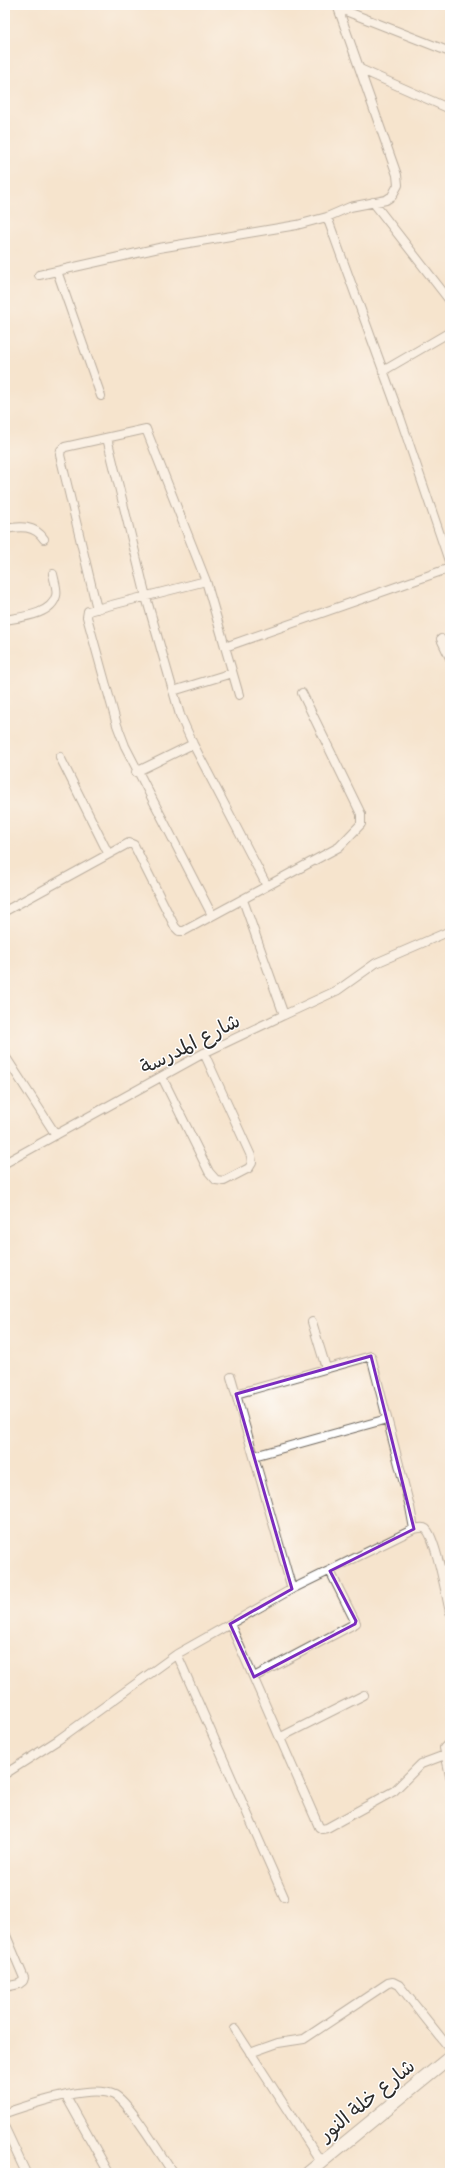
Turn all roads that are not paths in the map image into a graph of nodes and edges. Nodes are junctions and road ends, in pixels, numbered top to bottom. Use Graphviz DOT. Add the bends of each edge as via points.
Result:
graph roads {
  1 [pos="337,7"];
  2 [pos="450,52"];
  3 [pos="360,69"];
  4 [pos="450,109"];
  5 [pos="373,202"];
  6 [pos="327,217"];
  7 [pos="57,271"];
  8 [pos="39,275"];
  9 [pos="450,301"];
  10 [pos="450,332"];
  11 [pos="383,371"];
  12 [pos="101,396"];
  13 [pos="107,438"];
  14 [pos="5,529"];
  15 [pos="44,539"];
  16 [pos="450,564"];
  17 [pos="450,568"];
  18 [pos="52,574"];
  19 [pos="206,581"];
  20 [pos="146,597"];
  21 [pos="97,609"];
  22 [pos="5,620"];
  23 [pos="441,640"];
  24 [pos="224,647"];
  25 [pos="450,658"];
  26 [pos="232,673"];
  27 [pos="173,691"];
  28 [pos="302,693"];
  29 [pos="239,695"];
  30 [pos="192,744"];
  31 [pos="60,757"];
  32 [pos="136,772"];
  33 [pos="108,853"];
  34 [pos="267,886"];
  35 [pos="242,900"];
  36 [pos="5,911"];
  37 [pos="212,914"];
  38 [pos="450,931"];
  39 [pos="284,1015"];
  40 [pos="204,1053"];
  41 [pos="5,1056"];
  42 [pos="162,1077"];
  43 [pos="56,1135"];
  44 [pos="5,1163"];
  45 [pos="312,1322"];
  46 [pos="326,1368"];
  47 [pos="231,1377"];
  48 [pos="236,1394"];
  49 [pos="387,1419"];
  50 [pos="254,1456"];
  51 [pos="414,1529"];
  52 [pos="330,1571"];
  53 [pos="292,1589"];
  54 [pos="450,1612"];
  55 [pos="230,1624"];
  56 [pos="177,1654"];
  57 [pos="254,1677"];
  58 [pos="364,1695"];
  59 [pos="281,1737"];
  60 [pos="450,1742"];
  61 [pos="445,1755"];
  62 [pos="5,1774"];
  63 [pos="450,1776"];
  64 [pos="284,1897"];
  65 [pos="5,1933"];
  66 [pos="5,1987"];
  67 [pos="235,2029"];
  68 [pos="450,2049"];
  69 [pos="250,2053"];
  70 [pos="450,2057"];
  71 [pos="66,2096"];
  72 [pos="5,2113"];
  73 [pos="5,2128"];
  74 [pos="321,2162"];
  75 [pos="26,2173"];
  76 [pos="109,2173"];
  77 [pos="173,2173"];
  78 [pos="308,2173"];
  1 -- 2 [label="street"];
  1 -- 3 [label="street"];
  3 -- 4 [label="street"];
  3 -- 5 [label="street" via="397,175 398,186 392,196"];
  5 -- 6 [label="street" via="350,207"];
  5 -- 9 [label="street"];
  6 -- 7 [label="street" via="296,226 159,248"];
  6 -- 11 [label="street"];
  7 -- 8 [label="street"];
  7 -- 12 [label="street"];
  10 -- 11 [label="street"];
  11 -- 16 [label="street"];
  13 -- 19 [label="street" via="140,429 146,430 149,434"];
  13 -- 20 [label="street"];
  13 -- 21 [label="street" via="65,447 60,455"];
  14 -- 15 [label="street" via="32,528"];
  17 -- 24 [label="street"];
  18 -- 22 [label="street" via="57,594 53,602 39,612"];
  19 -- 20 [label="street"];
  19 -- 24 [label="street"];
  20 -- 21 [label="street"];
  20 -- 27 [label="street"];
  21 -- 32 [label="street" via="88,612 88,622 117,725"];
  23 -- 25 [label="street"];
  24 -- 26 [label="street"];
  26 -- 27 [label="street"];
  26 -- 29 [label="street"];
  27 -- 30 [label="street"];
  28 -- 34 [label="street" via="357,804 361,824 339,847"];
  30 -- 32 [label="street"];
  30 -- 34 [label="street"];
  31 -- 33 [label="street"];
  32 -- 37 [label="street"];
  33 -- 36 [label="street"];
  33 -- 37 [label="street" via="123,844 134,845 179,931 184,931"];
  34 -- 35 [label="street"];
  35 -- 37 [label="street"];
  35 -- 39 [label="street"];
  38 -- 39 [label="street, شارع المدرسة" via="382,960 338,990"];
  39 -- 40 [label="street, شارع المدرسة"];
  40 -- 42 [label="street, شارع المدرسة"];
  40 -- 42 [label="street" via="252,1156 249,1168 224,1181 216,1180 209,1172"];
  41 -- 43 [label="street"];
  42 -- 43 [label="street, شارع المدرسة"];
  43 -- 44 [label="street, شارع المدرسة"];
  45 -- 46 [label="street"];
  46 -- 48 [label="street"];
  46 -- 49 [label="street" via="371,1356"];
  47 -- 48 [label="street"];
  48 -- 50 [label="street"];
  49 -- 50 [label="street"];
  49 -- 51 [label="street"];
  50 -- 53 [label="street"];
  51 -- 52 [label="street"];
  51 -- 54 [label="street" via="426,1529 433,1542"];
  52 -- 53 [label="street"];
  52 -- 57 [label="street" via="356,1622"];
  53 -- 55 [label="street"];
  55 -- 56 [label="street"];
  55 -- 57 [label="street"];
  56 -- 62 [label="street" via="58,1740"];
  56 -- 64 [label="street"];
  57 -- 59 [label="street"];
  58 -- 59 [label="street"];
  59 -- 61 [label="street" via="318,1827 322,1829 394,1791 421,1764"];
  60 -- 61 [label="street" via="444,1748"];
  61 -- 63 [label="street"];
  65 -- 66 [label="street" via="24,1981"];
  67 -- 69 [label="street"];
  68 -- 69 [label="street" via="399,1985 393,1982 304,2039 278,2043"];
  69 -- 74 [label="street"];
  70 -- 74 [label="street, شارع خلة النور"];
  71 -- 72 [label="street"];
  71 -- 76 [label="street"];
  71 -- 77 [label="street" via="95,2092 115,2095"];
  73 -- 75 [label="street"];
  74 -- 78 [label="street, شارع خلة النور"];
}
